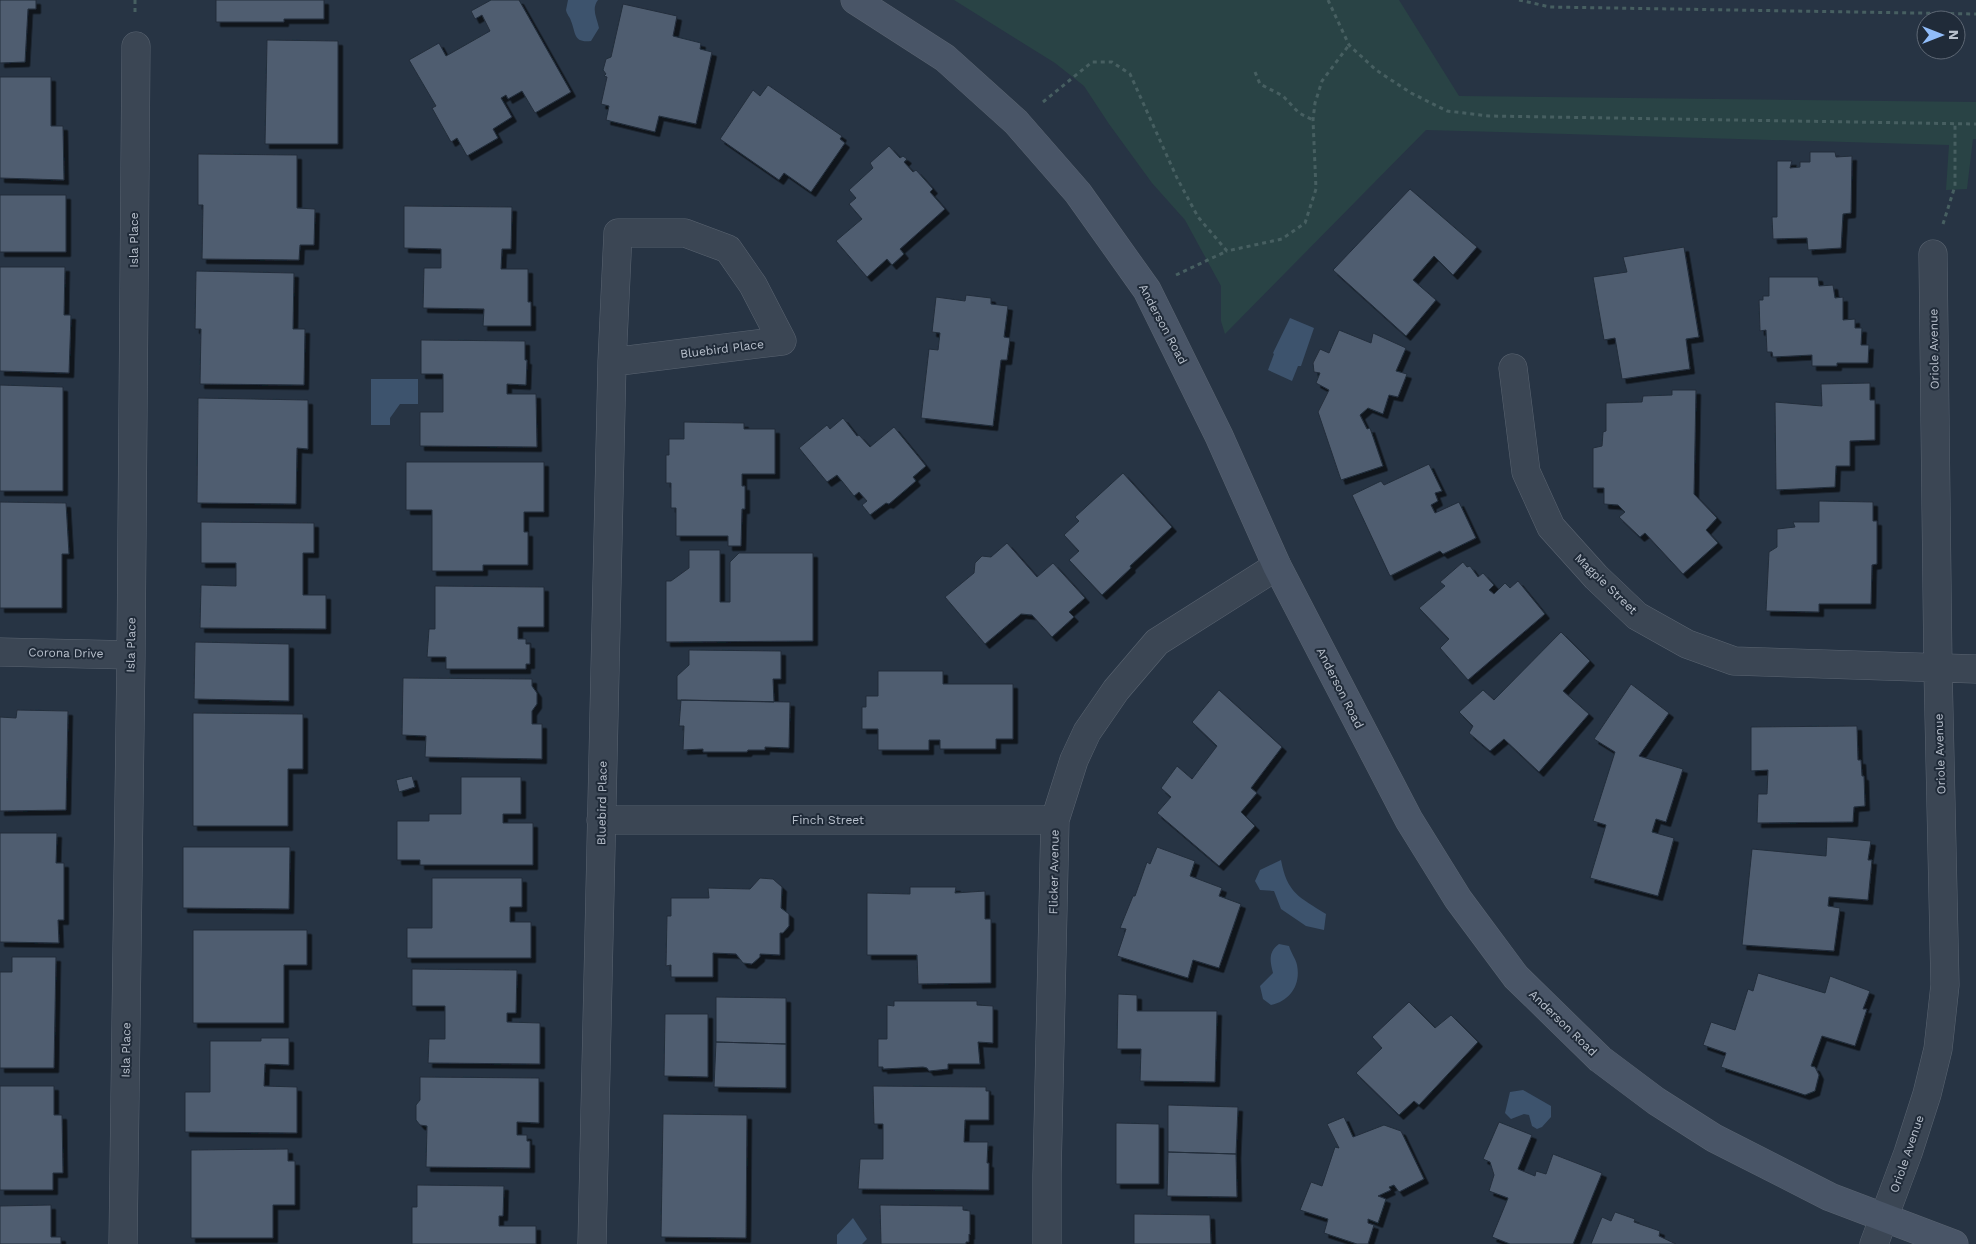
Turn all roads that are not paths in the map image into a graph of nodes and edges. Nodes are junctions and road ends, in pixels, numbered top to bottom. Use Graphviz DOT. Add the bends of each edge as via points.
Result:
graph roads {
  1 [pos="855,0"];
  2 [pos="136,46"];
  3 [pos="1933,254"];
  4 [pos="612,362"];
  5 [pos="1513,368"];
  6 [pos="1277,566"];
  7 [pos="0,652"];
  8 [pos="132,655"];
  9 [pos="1938,669"];
  10 [pos="1976,669"];
  11 [pos="601,820"];
  12 [pos="1055,820"];
  13 [pos="1885,1217"];
  14 [pos="123,1244"];
  15 [pos="592,1244"];
  16 [pos="1047,1244"];
  17 [pos="1874,1244"];
  18 [pos="1954,1244"];
  1 -- 6 [label="street, Anderson Road" via="945,58 1016,122 1078,193 1147,290 1219,436"];
  2 -- 8 [label="street, Isla Place"];
  3 -- 9 [label="street, Oriole Avenue"];
  4 -- 4 [label="street, Bluebird Place" via="735,347 782,341 753,285 728,249 686,233 618,233"];
  4 -- 11 [label="street, Bluebird Place"];
  5 -- 9 [label="street, Magpie Street" via="1526,472 1552,527 1596,578 1638,616 1687,644 1734,661"];
  6 -- 12 [label="street, Flicker Avenue" via="1157,642 1116,690 1087,732 1074,760"];
  6 -- 13 [label="street, Anderson Road" via="1409,820 1458,899 1516,977 1600,1059 1656,1101 1714,1138 1830,1197"];
  7 -- 8 [label="street, Corona Drive"];
  8 -- 14 [label="street, Isla Place"];
  9 -- 10 [label="street, Magpie Street"];
  9 -- 13 [label="street, Oriole Avenue" via="1945,985 1938,1048 1927,1094"];
  11 -- 12 [label="street, Finch Street"];
  11 -- 15 [label="street, Bluebird Place"];
  12 -- 16 [label="street, Flicker Avenue"];
  13 -- 17 [label="street, Oriole Avenue"];
  13 -- 18 [label="street, Anderson Road"];
}
